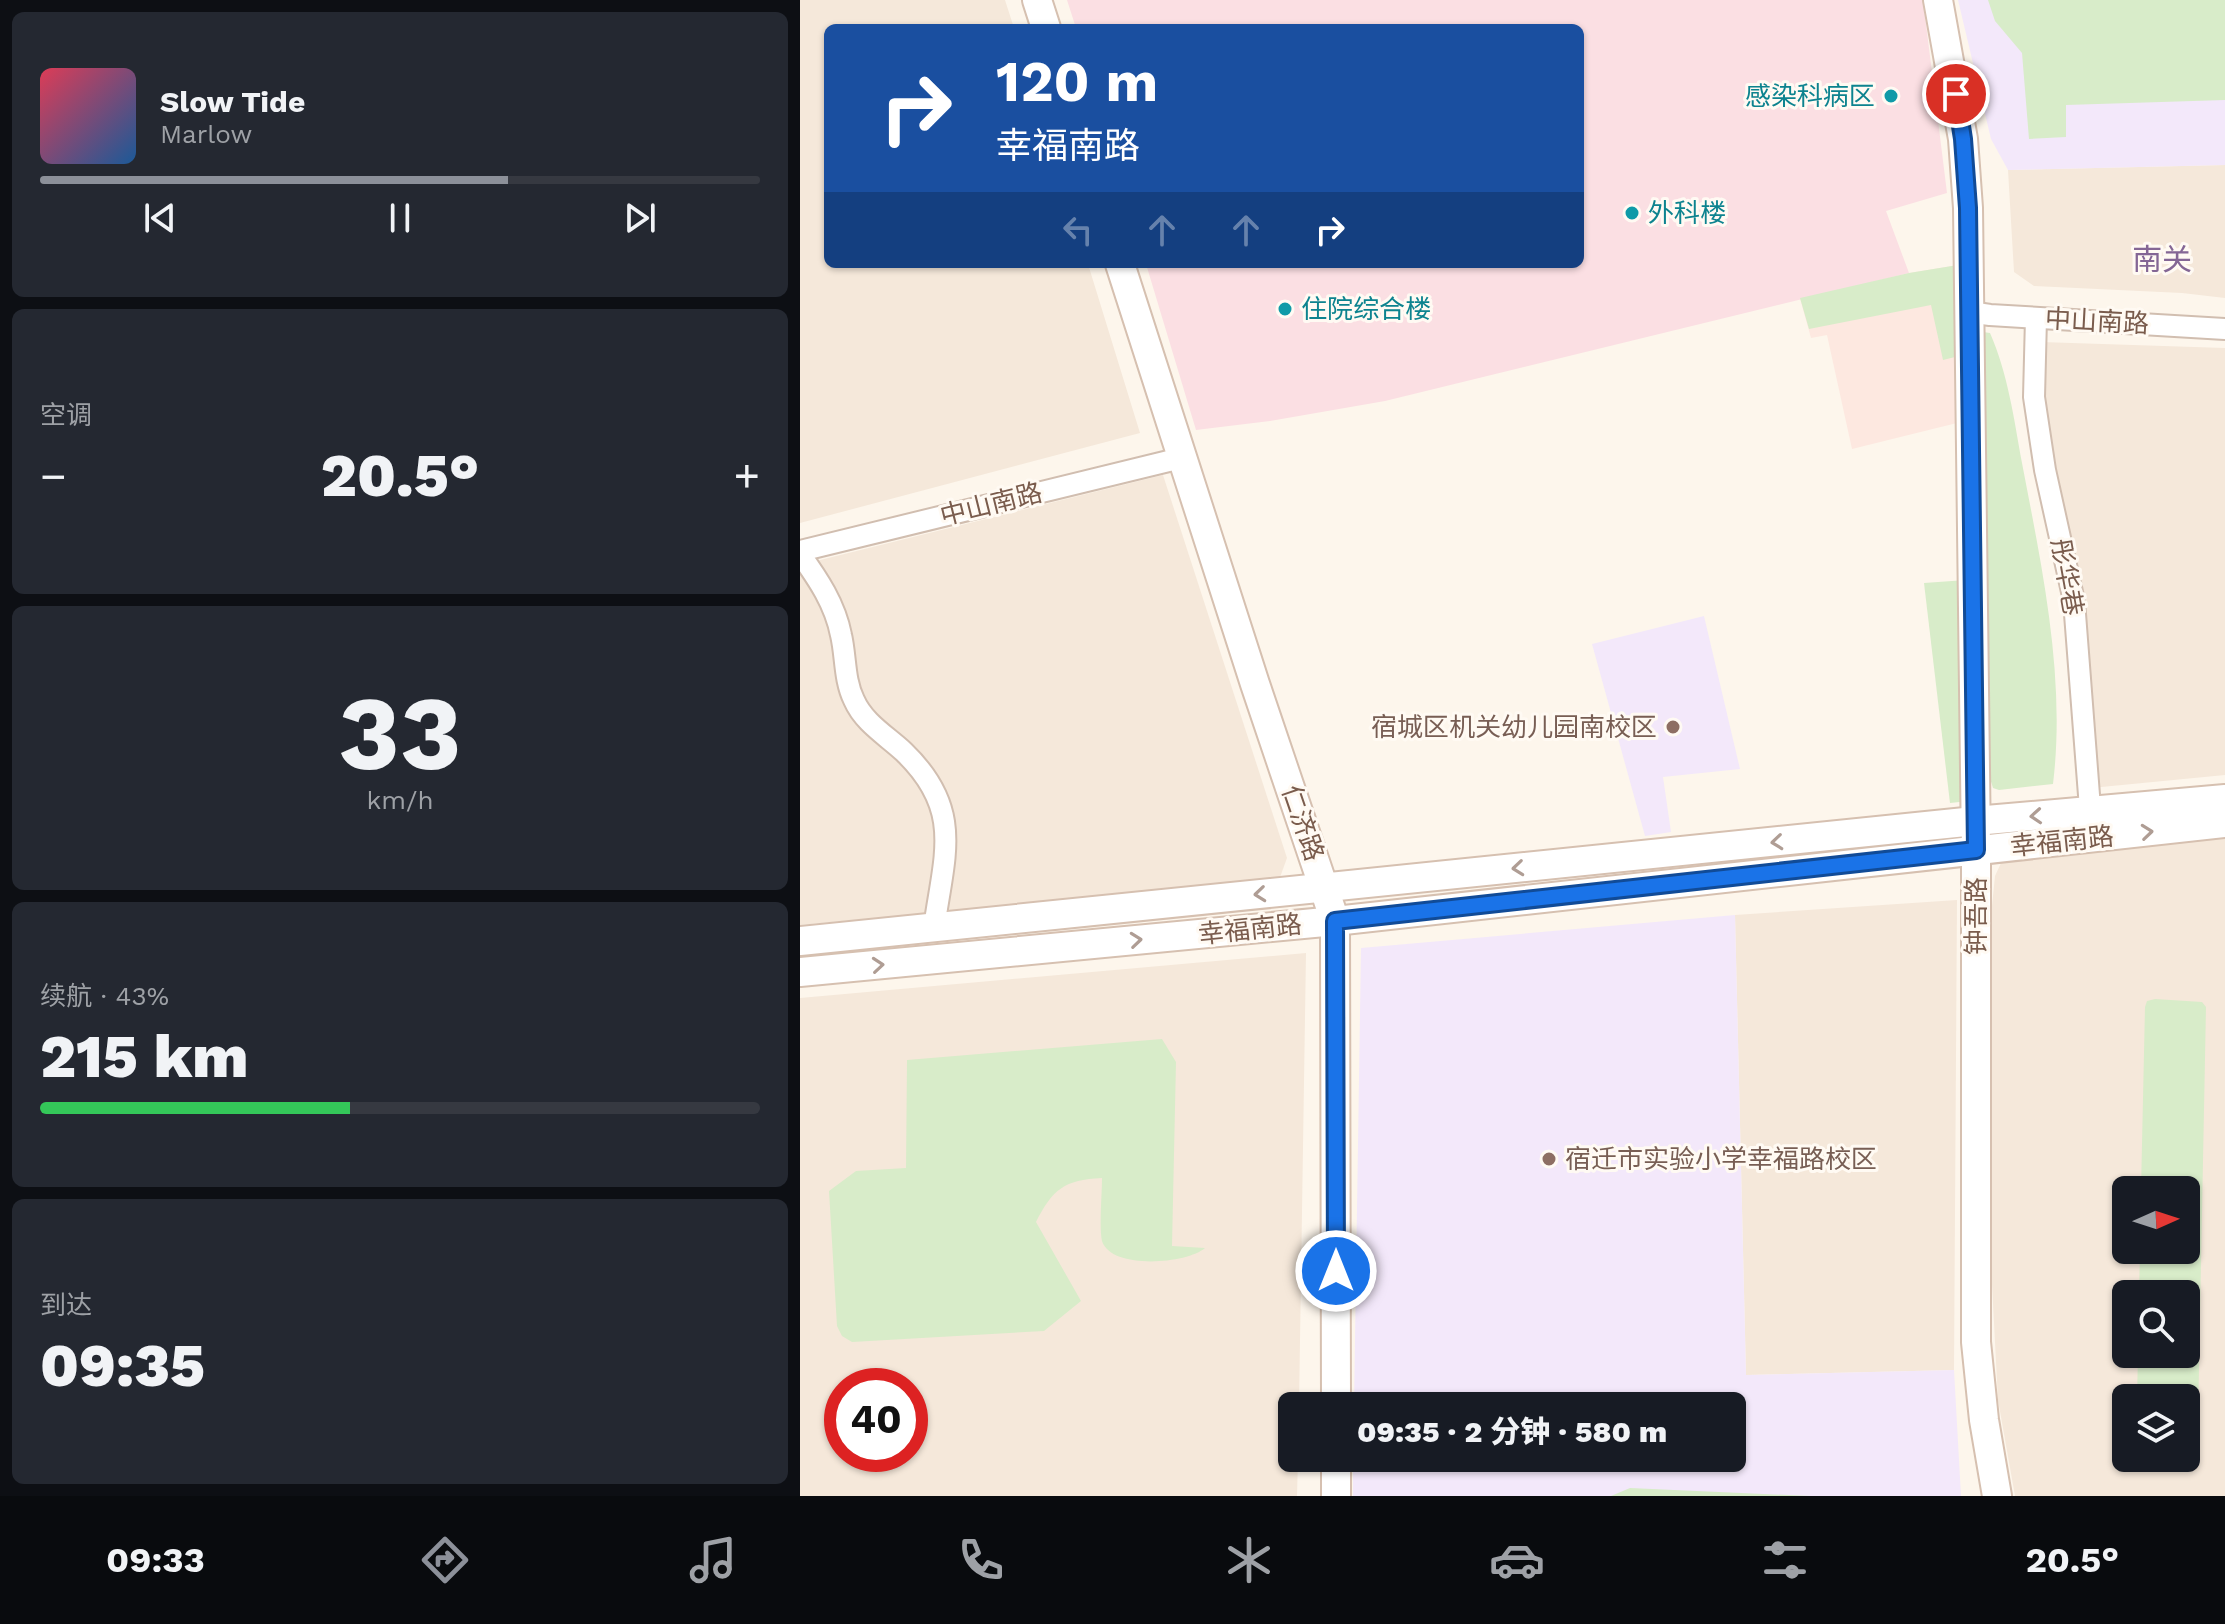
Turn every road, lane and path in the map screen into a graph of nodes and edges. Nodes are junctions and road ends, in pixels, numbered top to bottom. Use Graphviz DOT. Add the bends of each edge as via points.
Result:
graph roads {
  1 [pos="1037,0"];
  2 [pos="1938,0"];
  3 [pos="1045,24"];
  4 [pos="1121,268"];
  5 [pos="1969,312"];
  6 [pos="2036,318"];
  7 [pos="2225,329"];
  8 [pos="1181,458"];
  9 [pos="800,552"];
  10 [pos="2225,799"];
  11 [pos="1975,821"];
  12 [pos="2225,823"];
  13 [pos="2091,825"];
  14 [pos="1976,850"];
  15 [pos="1325,888"];
  16 [pos="1335,921"];
  17 [pos="934,928"];
  18 [pos="800,941"];
  19 [pos="800,972"];
  20 [pos="1336,1392"];
  21 [pos="1336,1472"];
  22 [pos="1336,1496"];
  23 [pos="1997,1496"];
  1 -- 3 [label="main road"];
  2 -- 5 [label="main road, 钟吾路" via="1963,139"];
  4 -- 8 [label="main road, 仁济路"];
  5 -- 6 [label="street, 中山南路"];
  5 -- 11 [label="main road, 钟吾路"];
  6 -- 7 [label="street, 中山南路"];
  6 -- 13 [label="street, 彤华巷" via="2034,397 2074,601"];
  8 -- 9 [label="street, 中山南路"];
  8 -- 15 [label="main road, 仁济路"];
  9 -- 17 [label="street" via="837,616 854,701 865,718 916,764 940,799 946,841"];
  10 -- 13 [label="main road, 幸福南路"];
  13 -- 11 [label="main road, 幸福南路, one-way"];
  11 -- 14 [label="main road, 钟吾路"];
  11 -- 15 [label="main road, 幸福南路, one-way"];
  13 -- 12 [label="main road, 幸福南路, one-way"];
  13 -- 14 [label="main road, 幸福南路"];
  14 -- 16 [label="main road, 幸福南路"];
  14 -- 23 [label="main road, 钟吾路" via="1976,1342"];
  15 -- 16 [label="main road, 仁济路"];
  15 -- 17 [label="main road, 幸福南路, one-way"];
  19 -- 16 [label="main road, 幸福南路, one-way"];
  16 -- 20 [label="main road, 仁济路"];
  17 -- 18 [label="main road, 幸福南路"];
  21 -- 22 [label="main road"];
}
